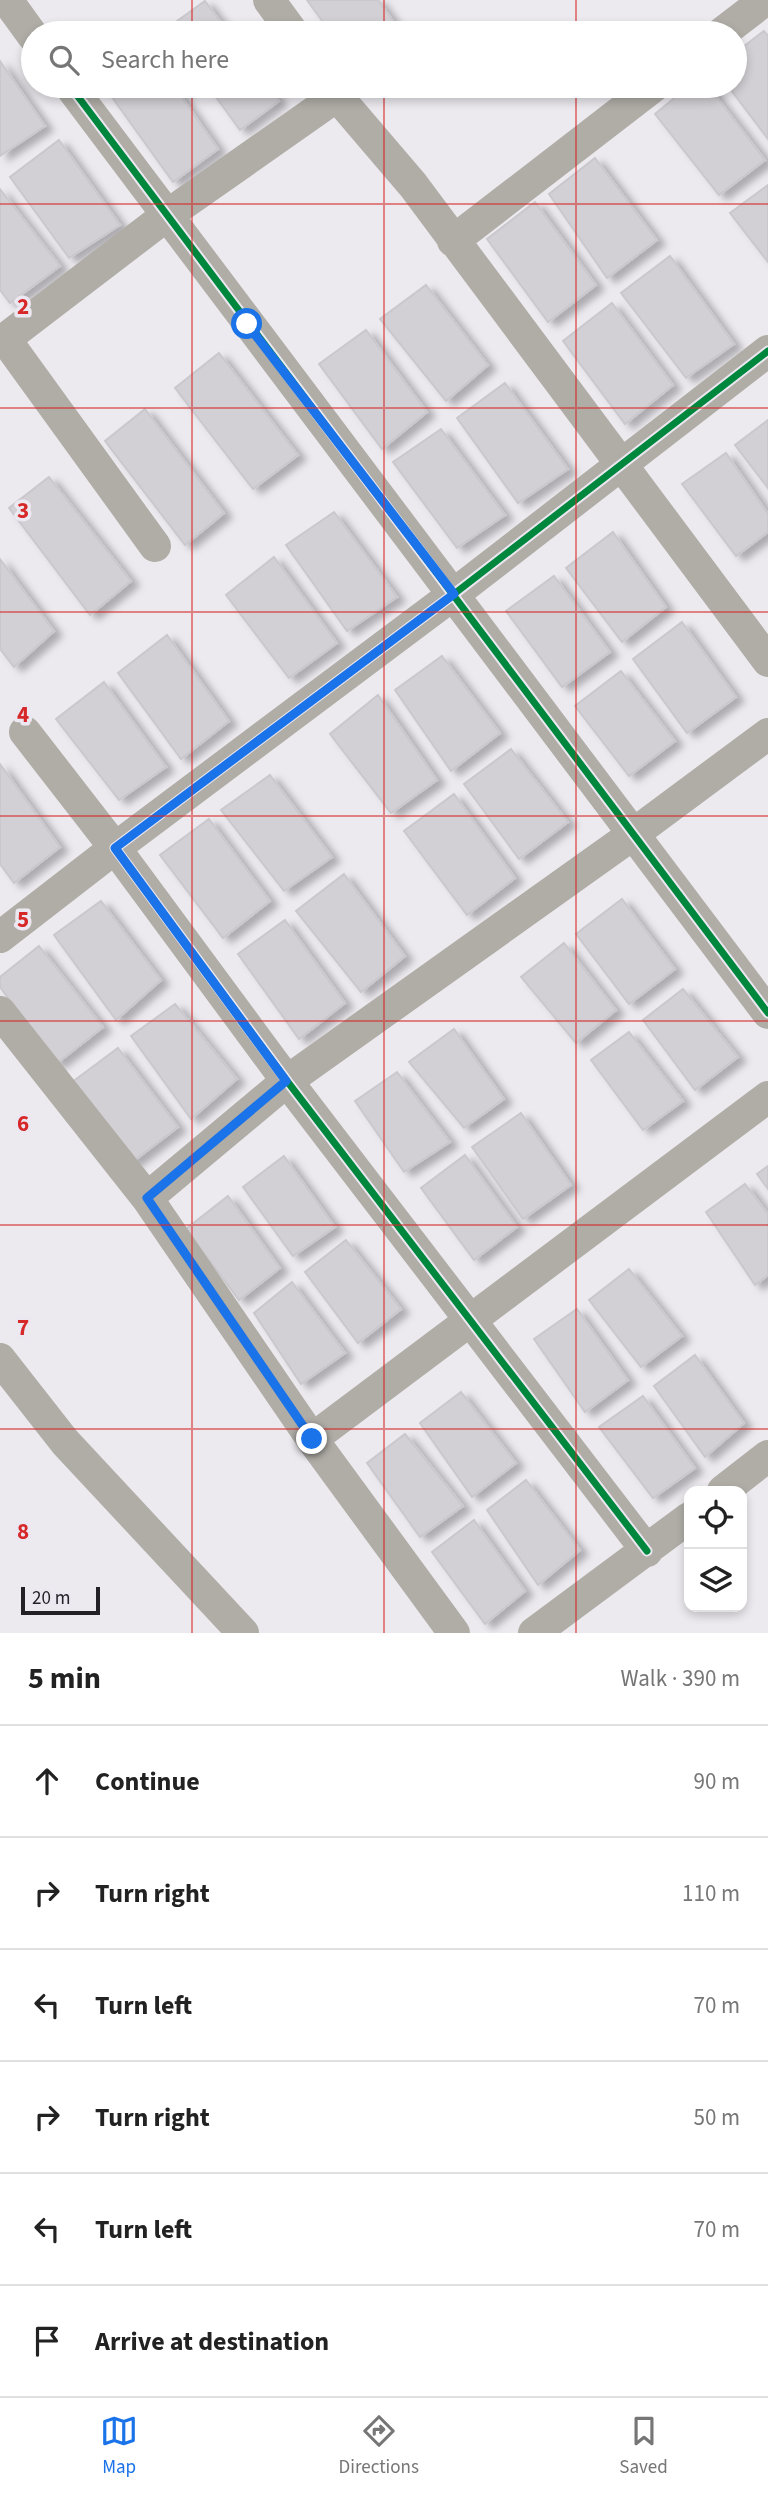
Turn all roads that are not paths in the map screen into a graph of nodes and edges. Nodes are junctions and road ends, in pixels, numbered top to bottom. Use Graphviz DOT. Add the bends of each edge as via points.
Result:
graph roads {
  1 [pos="7,0"];
  2 [pos="269,0"];
  3 [pos="765,0"];
  4 [pos="22,21"];
  5 [pos="284,21"];
  6 [pos="738,21"];
  7 [pos="79,98"];
  8 [pos="325,98"];
  9 [pos="340,98"];
  10 [pos="638,98"];
  11 [pos="166,216"];
  12 [pos="453,241"];
  13 [pos="3,341"];
  14 [pos="768,351"];
  15 [pos="620,465"];
  16 [pos="155,546"];
  17 [pos="454,594"];
  18 [pos="768,661"];
  19 [pos="25,732"];
  20 [pos="768,734"];
  21 [pos="632,835"];
  22 [pos="115,848"];
  23 [pos="0,937"];
  24 [pos="0,1012"];
  25 [pos="768,1013"];
  26 [pos="286,1081"];
  27 [pos="768,1097"];
  28 [pos="147,1198"];
  29 [pos="469,1321"];
  30 [pos="0,1359"];
  31 [pos="312,1439"];
  32 [pos="768,1456"];
  33 [pos="729,1486"];
  34 [pos="684,1522"];
  35 [pos="647,1552"];
  36 [pos="243,1633"];
  37 [pos="454,1633"];
  38 [pos="534,1633"];
  1 -- 4 [label="street"];
  2 -- 5 [label="street"];
  3 -- 6 [label="street"];
  7 -- 11 [label="street"];
  8 -- 11 [label="street"];
  9 -- 12 [label="street"];
  10 -- 12 [label="street"];
  11 -- 13 [label="street"];
  11 -- 17 [label="street"];
  12 -- 15 [label="street"];
  13 -- 16 [label="street"];
  14 -- 15 [label="street"];
  15 -- 17 [label="street"];
  15 -- 18 [label="street"];
  17 -- 21 [label="street"];
  17 -- 22 [label="street"];
  19 -- 22 [label="street"];
  20 -- 21 [label="street"];
  21 -- 25 [label="street"];
  21 -- 26 [label="street"];
  22 -- 23 [label="street"];
  22 -- 26 [label="street"];
  24 -- 28 [label="street"];
  26 -- 28 [label="street"];
  26 -- 29 [label="street"];
  27 -- 29 [label="street"];
  28 -- 31 [label="street"];
  29 -- 31 [label="street"];
  29 -- 35 [label="street"];
  30 -- 36 [label="street" via="65,1442"];
  31 -- 37 [label="street"];
  32 -- 33 [label="street"];
  34 -- 35 [label="street"];
  35 -- 38 [label="street"];
}
